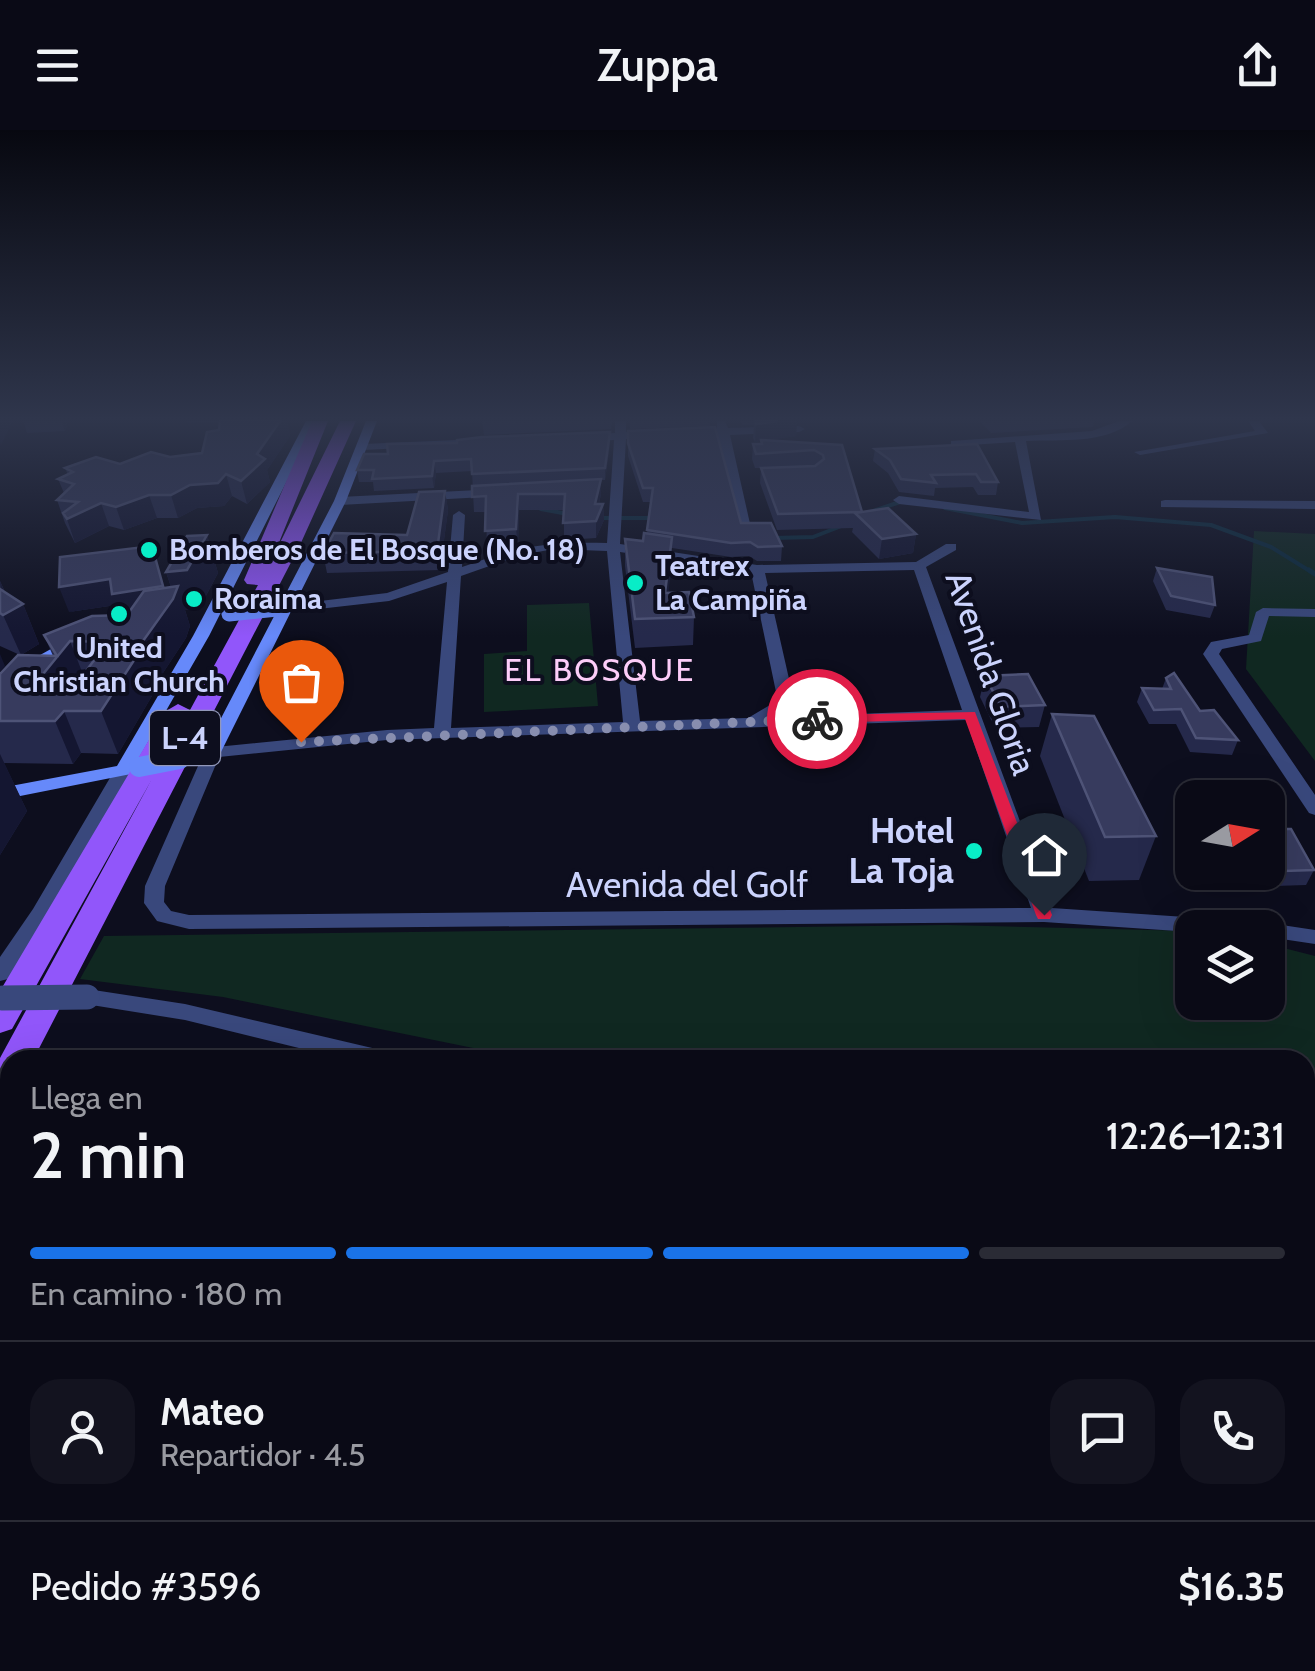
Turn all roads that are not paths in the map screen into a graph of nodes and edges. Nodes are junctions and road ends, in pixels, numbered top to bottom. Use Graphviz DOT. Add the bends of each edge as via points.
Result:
graph roads {
  1 [pos="277,493"];
  2 [pos="290,493"];
  3 [pos="296,493"];
  4 [pos="313,493"];
  5 [pos="327,493"];
  6 [pos="343,493"];
  7 [pos="495,493"];
  8 [pos="608,493"];
  9 [pos="740,493"];
  10 [pos="1031,493"];
  11 [pos="899,500"];
  12 [pos="340,501"];
  13 [pos="1165,504"];
  14 [pos="1315,505"];
  15 [pos="459,515"];
  16 [pos="746,525"];
  17 [pos="613,547"];
  18 [pos="950,547"];
  19 [pos="919,566"];
  20 [pos="277,568"];
  21 [pos="757,569"];
  22 [pos="456,574"];
  23 [pos="253,582"];
  24 [pos="282,603"];
  25 [pos="1315,613"];
  26 [pos="217,614"];
  27 [pos="269,628"];
  28 [pos="98,633"];
  29 [pos="0,700"];
  30 [pos="970,715"];
  31 [pos="746,722"];
  32 [pos="632,726"];
  33 [pos="442,733"];
  34 [pos="208,753"];
  35 [pos="131,769"];
  36 [pos="0,794"];
  37 [pos="1315,809"];
  38 [pos="1044,915"];
  39 [pos="1175,923"];
  40 [pos="1285,933"];
  41 [pos="1315,937"];
  42 [pos="1,966"];
  43 [pos="1,1005"];
  44 [pos="21,1050"];
  45 [pos="343,1050"];
  1 -- 26 [label="main road, L-4"];
  2 -- 23 [label="main road, L-4"];
  3 -- 23 [label="main road, L-4"];
  4 -- 20 [label="main road, L-4"];
  5 -- 20 [label="main road, L-4" via="301,547"];
  6 -- 12 [label="main road, L-4"];
  7 -- 12 [label="street"];
  8 -- 17 [label="street"];
  9 -- 16 [label="street"];
  10 -- 11 [label="street" via="1032,518"];
  12 -- 24 [label="main road, L-4"];
  13 -- 14 [label="street"];
  15 -- 22 [label="street"];
  17 -- 21 [label="street"];
  17 -- 22 [label="street" via="532,548"];
  17 -- 32 [label="street"];
  18 -- 19 [label="street"];
  19 -- 21 [label="street"];
  19 -- 30 [label="street, Avenida Gloria"];
  20 -- 44 [label="main road, L-4"];
  21 -- 31 [label="street" via="784,692 772,712"];
  22 -- 24 [label="street" via="378,599"];
  22 -- 33 [label="street"];
  23 -- 43 [label="main road, L-4"];
  24 -- 26 [label="main road, bridge"];
  24 -- 27 [label="main road, L-4"];
  25 -- 37 [label="street" via="1262,612 1256,638 1216,645 1211,654"];
  26 -- 27 [label="main road"];
  26 -- 35 [label="main road, L-4"];
  27 -- 34 [label="main road, L-4"];
  28 -- 29 [label="main road" via="43,657"];
  30 -- 31 [label="street"];
  30 -- 38 [label="street, Avenida Gloria"];
  31 -- 32 [label="street"];
  32 -- 33 [label="street"];
  33 -- 34 [label="street"];
  34 -- 35 [label="main road, L-4, bridge"];
  34 -- 38 [label="street, Avenida del Golf" via="154,886 156,911 189,922"];
  35 -- 36 [label="main road, L-4"];
  35 -- 42 [label="street" via="26,938"];
  38 -- 39 [label="street, Avenida del Golf"];
  40 -- 41 [label="street"];
  43 -- 45 [label="street, bridge" via="87,997"];
}
